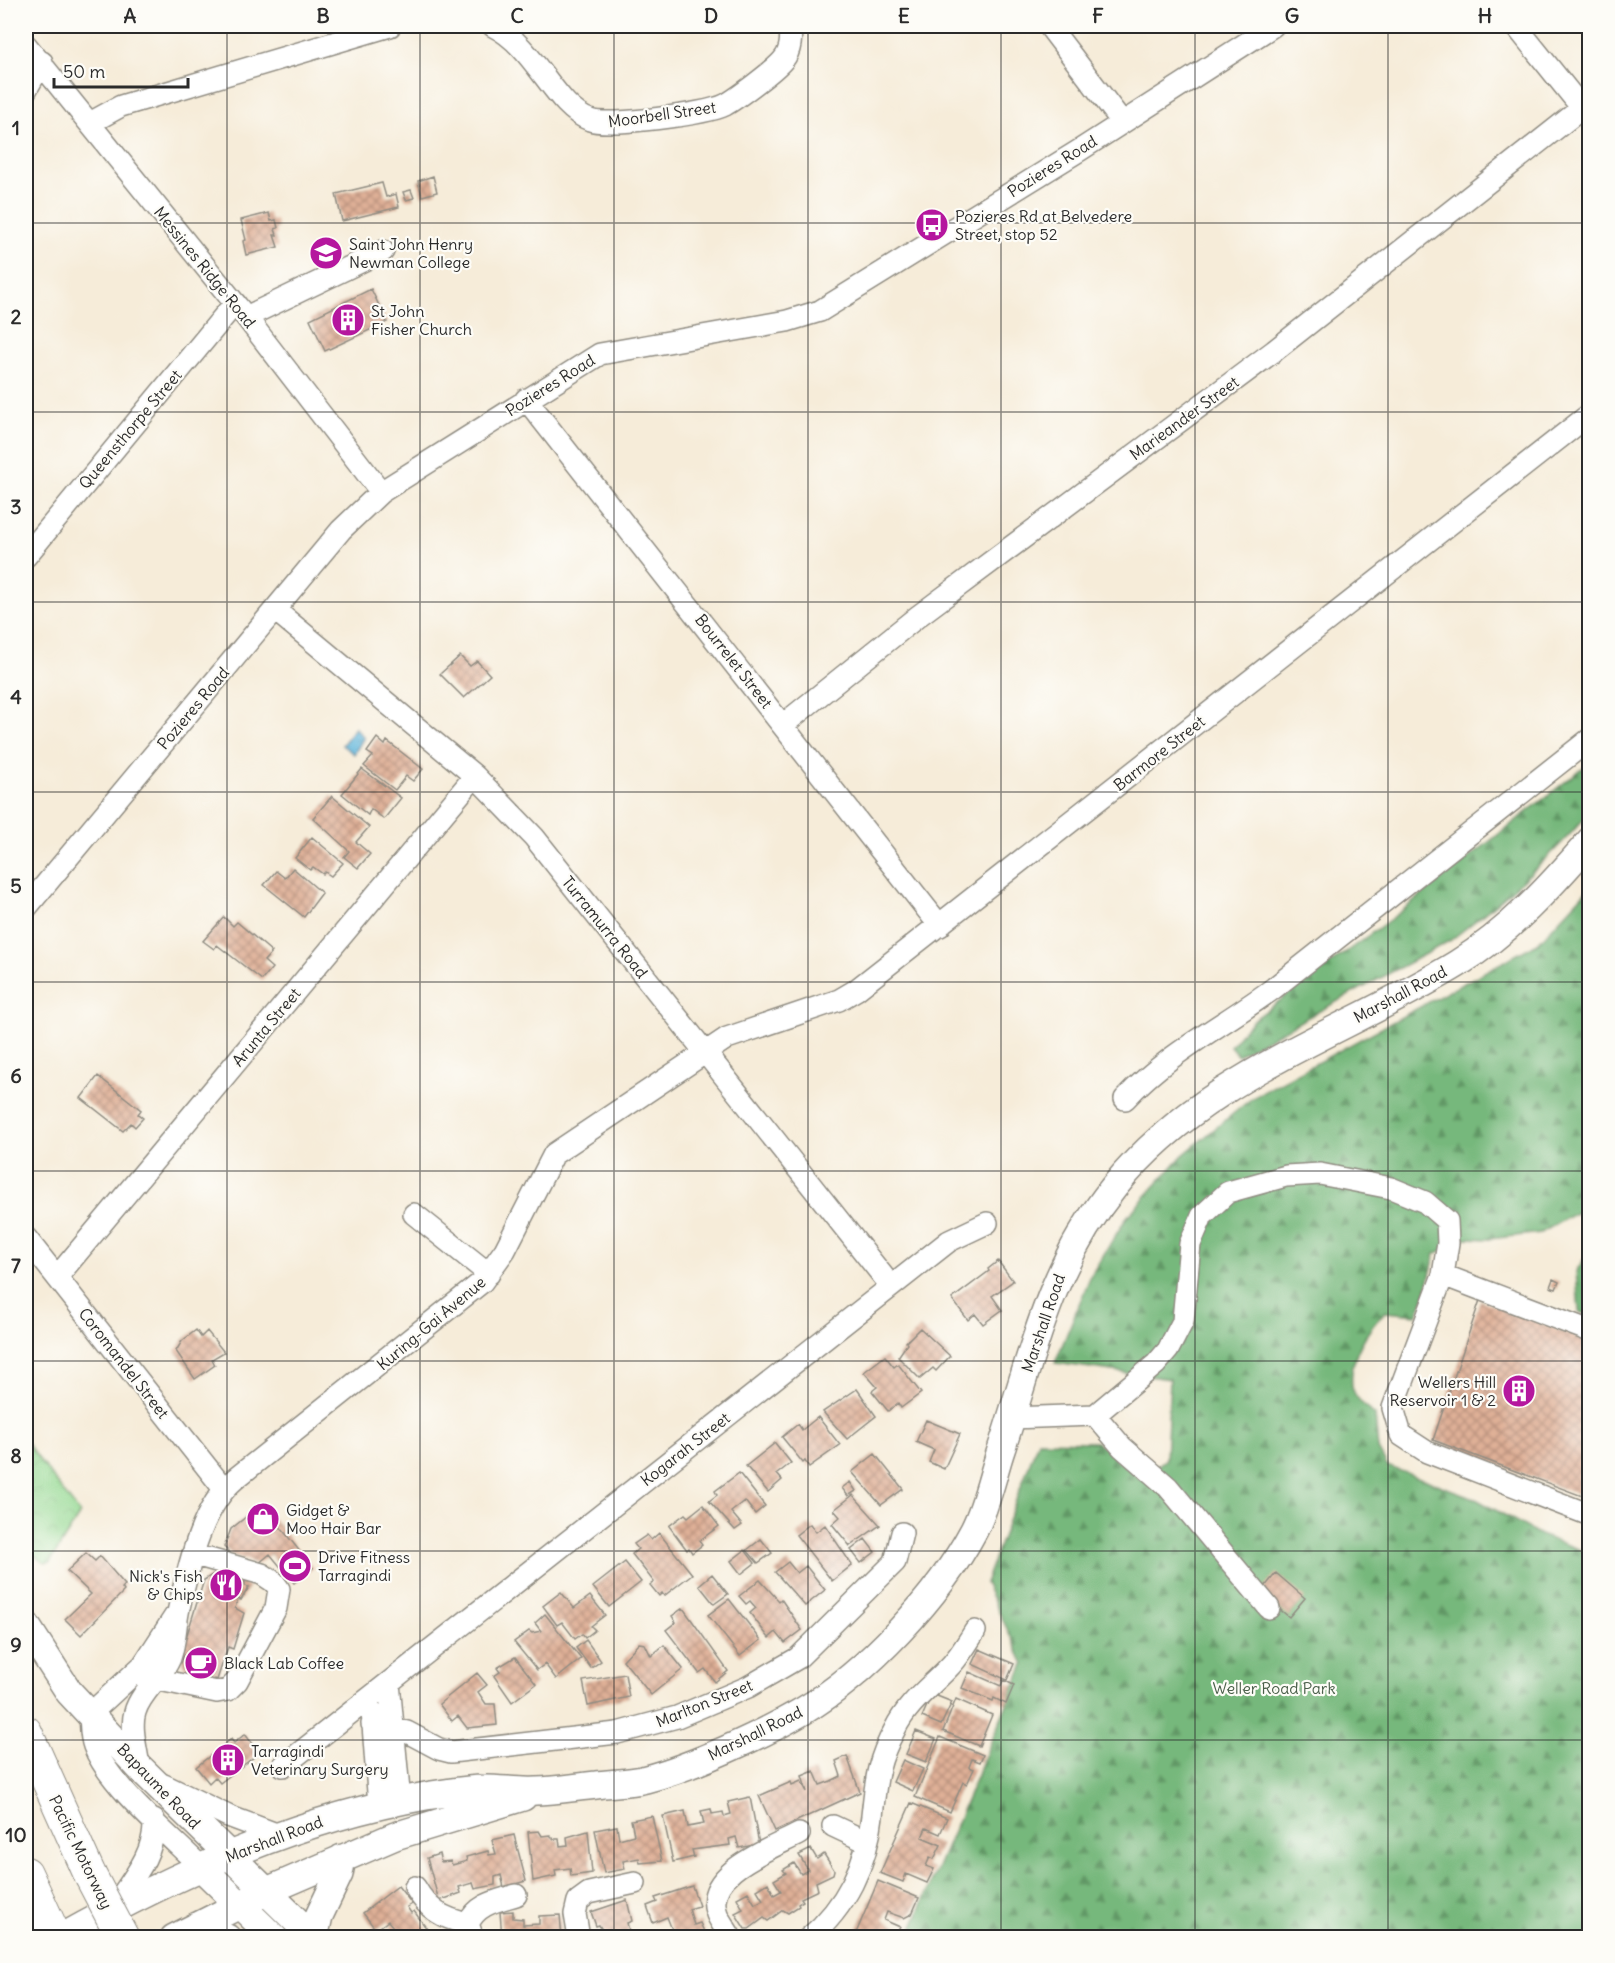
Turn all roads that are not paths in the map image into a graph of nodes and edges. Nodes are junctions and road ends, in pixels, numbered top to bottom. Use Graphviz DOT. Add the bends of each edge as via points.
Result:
graph roads {
  1 [pos="390,26"];
  2 [pos="494,26"];
  3 [pos="789,26"];
  4 [pos="1049,26"];
  5 [pos="1273,26"];
  6 [pos="1516,26"];
  7 [pos="26,45"];
  8 [pos="42,62"];
  9 [pos="26,90"];
  10 [pos="1586,113"];
  11 [pos="1122,122"];
  12 [pos="90,123"];
  13 [pos="383,251"];
  14 [pos="240,310"];
  15 [pos="526,399"];
  16 [pos="1590,414"];
  17 [pos="381,492"];
  18 [pos="26,556"];
  19 [pos="275,610"];
  20 [pos="784,724"];
  21 [pos="1590,738"];
  22 [pos="475,776"];
  23 [pos="1590,841"];
  24 [pos="26,908"];
  25 [pos="940,926"];
  26 [pos="706,1053"];
  27 [pos="1125,1099"];
  28 [pos="414,1214"];
  29 [pos="987,1223"];
  30 [pos="26,1238"];
  31 [pos="489,1274"];
  32 [pos="1443,1275"];
  33 [pos="57,1277"];
  34 [pos="891,1286"];
  35 [pos="1590,1331"];
  36 [pos="1095,1415"];
  37 [pos="1011,1418"];
  38 [pos="224,1489"];
  39 [pos="1590,1515"];
  40 [pos="902,1533"];
  41 [pos="195,1555"];
  42 [pos="1269,1608"];
  43 [pos="178,1610"];
  44 [pos="26,1625"];
  45 [pos="975,1631"];
  46 [pos="135,1674"];
  47 [pos="156,1679"];
  48 [pos="389,1683"];
  49 [pos="371,1697"];
  50 [pos="90,1714"];
  51 [pos="383,1726"];
  52 [pos="26,1732"];
  53 [pos="283,1766"];
  54 [pos="145,1772"];
  55 [pos="538,1791"];
  56 [pos="389,1804"];
  57 [pos="154,1820"];
  58 [pos="833,1826"];
  59 [pos="799,1834"];
  60 [pos="279,1835"];
  61 [pos="395,1836"];
  62 [pos="867,1842"];
  63 [pos="230,1855"];
  64 [pos="342,1858"];
  65 [pos="202,1868"];
  66 [pos="635,1883"];
  67 [pos="32,1886"];
  68 [pos="415,1887"];
  69 [pos="267,1891"];
  70 [pos="516,1895"];
  71 [pos="240,1905"];
  72 [pos="117,1924"];
  73 [pos="197,1926"];
  74 [pos="470,1931"];
  75 [pos="56,1938"];
  76 [pos="61,1938"];
  77 [pos="174,1938"];
  78 [pos="227,1938"];
  79 [pos="274,1938"];
  80 [pos="314,1938"];
  81 [pos="579,1938"];
  82 [pos="731,1938"];
  83 [pos="809,1938"];
  1 -- 12 [label="street" via="121,106"];
  2 -- 3 [label="street, Moorbell Street" via="521,45 577,114 600,123 726,104 784,60 791,38"];
  4 -- 11 [label="street"];
  5 -- 11 [label="street, Pozieres Road"];
  6 -- 10 [label="street"];
  7 -- 8 [label="street, Messines Ridge Road"];
  8 -- 9 [label="street"];
  8 -- 12 [label="street, Messines Ridge Road"];
  10 -- 20 [label="street, Marieander Street" via="917,616"];
  11 -- 15 [label="street, Pozieres Road" via="812,315 608,351"];
  12 -- 14 [label="street, Messines Ridge Road"];
  13 -- 14 [label="street"];
  14 -- 17 [label="street, Messines Ridge Road"];
  14 -- 18 [label="street, Queensthorpe Street"];
  15 -- 17 [label="street, Pozieres Road"];
  15 -- 20 [label="street, Bourrelet Street"];
  16 -- 25 [label="street, Barmore Street"];
  17 -- 19 [label="street, Pozieres Road" via="350,521"];
  19 -- 22 [label="street, Turramurra Road"];
  19 -- 24 [label="street, Pozieres Road"];
  20 -- 25 [label="street, Bourrelet Street"];
  21 -- 27 [label="street" via="1274,988 1159,1066"];
  22 -- 26 [label="street, Turramurra Road" via="534,837"];
  22 -- 33 [label="street, Arunta Street"];
  23 -- 37 [label="main road, Marshall Road" via="1527,908 1486,944 1441,973 1265,1065 1192,1111 1149,1149 1091,1218 1059,1272"];
  25 -- 26 [label="street, Barmore Street" via="846,997 735,1035"];
  26 -- 31 [label="street, Kuring-Gai Avenue" via="554,1154"];
  26 -- 34 [label="street, Turramurra Road"];
  28 -- 31 [label="street"];
  29 -- 34 [label="street, Kogarah Street" via="949,1241"];
  30 -- 33 [label="street, Coromandel Street"];
  31 -- 38 [label="street, Kuring-Gai Avenue" via="460,1302"];
  32 -- 35 [label="street"];
  32 -- 36 [label="street" via="1447,1221 1425,1202 1390,1188 1320,1174 1286,1176 1228,1192 1202,1216 1190,1244 1183,1321 1168,1350"];
  32 -- 39 [label="street" via="1393,1408 1401,1435 1427,1452"];
  33 -- 38 [label="street, Coromandel Street"];
  34 -- 48 [label="street, Kogarah Street"];
  36 -- 37 [label="street"];
  36 -- 42 [label="street" via="1122,1447 1168,1487"];
  37 -- 55 [label="main road, Marshall Road" via="975,1528 931,1593 878,1655 804,1710 722,1750 645,1779"];
  38 -- 41 [label="street, Kuring-Gai Avenue" via="208,1512"];
  40 -- 51 [label="street, Marlton Street" via="895,1562 798,1658 748,1687 690,1712 596,1738 451,1752"];
  41 -- 43 [label="street, Kuring-Gai Avenue"];
  41 -- 47 [label="street" via="269,1578 278,1587 279,1601 228,1690 215,1692"];
  43 -- 46 [label="street, Kuring-Gai Avenue"];
  43 -- 47 [label="street, Kuring-Gai Avenue" via="171,1653"];
  44 -- 50 [label="main road, Bapaume Road" via="52,1669"];
  45 -- 62 [label="street" via="952,1664 911,1703 896,1727 879,1762"];
  46 -- 47 [label="street"];
  46 -- 50 [label="street, Kuring-Gai Avenue"];
  47 -- 54 [label="street, Kuring-Gai Avenue" via="134,1715"];
  48 -- 49 [label="street, Kogarah Street"];
  48 -- 51 [label="street"];
  49 -- 51 [label="street"];
  49 -- 53 [label="street, Kogarah Street"];
  50 -- 54 [label="main road, Bapaume Road"];
  50 -- 57 [label="street, Bapaume Road" via="92,1740 99,1756 123,1789"];
  51 -- 56 [label="street"];
  52 -- 72 [label="highway, Pacific Motorway, bridge" via="90,1875"];
  54 -- 60 [label="street" via="228,1816"];
  54 -- 63 [label="main road, Bapaume Road"];
  55 -- 56 [label="main road, Marshall Road" via="482,1789"];
  55 -- 61 [label="main road, Marshall Road"];
  56 -- 60 [label="main road, Marshall Road"];
  56 -- 61 [label="main road"];
  57 -- 65 [label="street, Bapaume Road"];
  57 -- 72 [label="street" via="153,1840"];
  58 -- 62 [label="street"];
  59 -- 82 [label="street" via="728,1873 716,1888 717,1914"];
  60 -- 63 [label="main road, Marshall Road"];
  61 -- 64 [label="main road, Marshall Road"];
  62 -- 83 [label="street" via="858,1874 842,1904"];
  63 -- 65 [label="main road, Marshall Road"];
  63 -- 69 [label="main road, Bapaume Road"];
  64 -- 69 [label="main road, Marshall Road"];
  64 -- 80 [label="main road" via="339,1874 318,1916"];
  65 -- 71 [label="main road"];
  65 -- 72 [label="main road, Marshall Road"];
  66 -- 81 [label="street" via="589,1893 578,1901 575,1914"];
  67 -- 75 [label="highway"];
  68 -- 74 [label="street" via="431,1910"];
  69 -- 71 [label="main road, Marshall Road"];
  69 -- 80 [label="main road, Bapaume Road"];
  70 -- 74 [label="street" via="485,1905 473,1914"];
  71 -- 73 [label="main road, Marshall Road"];
  71 -- 79 [label="main road"];
  72 -- 76 [label="main road, Marshall Road"];
  73 -- 77 [label="main road, Marshall Road"];
  73 -- 78 [label="main road"];
}
